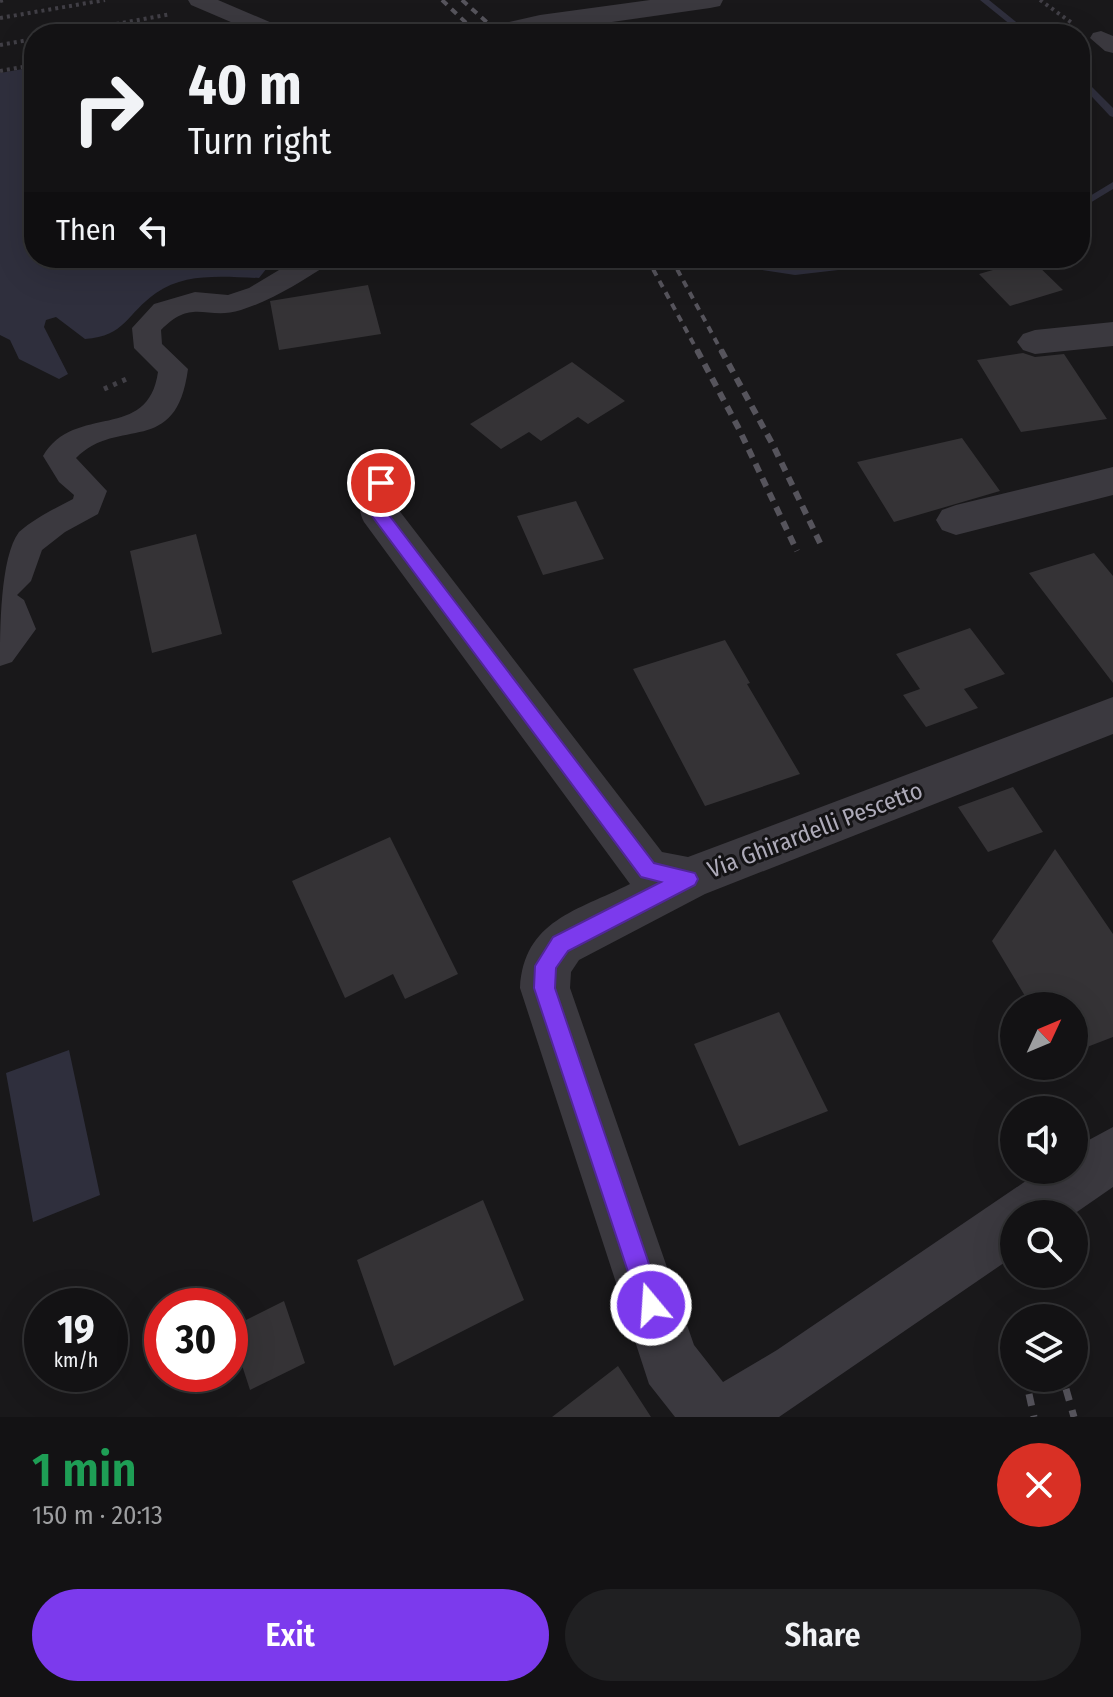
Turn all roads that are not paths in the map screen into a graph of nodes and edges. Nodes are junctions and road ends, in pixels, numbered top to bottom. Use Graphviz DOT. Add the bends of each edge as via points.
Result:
graph roads {
  1 [pos="710,0"];
  2 [pos="206,3"];
  3 [pos="255,24"];
  4 [pos="536,24"];
  5 [pos="302,268"];
  6 [pos="1113,334"];
  7 [pos="1035,342"];
  8 [pos="1113,481"];
  9 [pos="381,483"];
  10 [pos="956,520"];
  11 [pos="0,591"];
  12 [pos="0,601"];
  13 [pos="0,652"];
  14 [pos="1113,715"];
  15 [pos="688,879"];
  16 [pos="1113,1154"];
  17 [pos="1046,1200"];
  18 [pos="1000,1232"];
  19 [pos="713,1417"];
  20 [pos="722,1417"];
  1 -- 4 [label="street"];
  2 -- 3 [label="street"];
  5 -- 11 [label="street" via="259,294 229,304 195,301 164,310 146,328 148,348 173,369 172,392 156,414 136,425 74,441 59,456 70,474 91,491 87,506 28,543 19,572"];
  6 -- 7 [label="street"];
  8 -- 10 [label="street"];
  9 -- 15 [label="street, Via Ghirardelli Pescetto" via="378,512 648,871"];
  12 -- 13 [label="street" via="12,609 19,629"];
  14 -- 15 [label="street, Via Ghirardelli Pescetto"];
  15 -- 19 [label="street" via="561,944 546,966 545,988 670,1363"];
  16 -- 17 [label="street"];
  18 -- 20 [label="street"];
}
